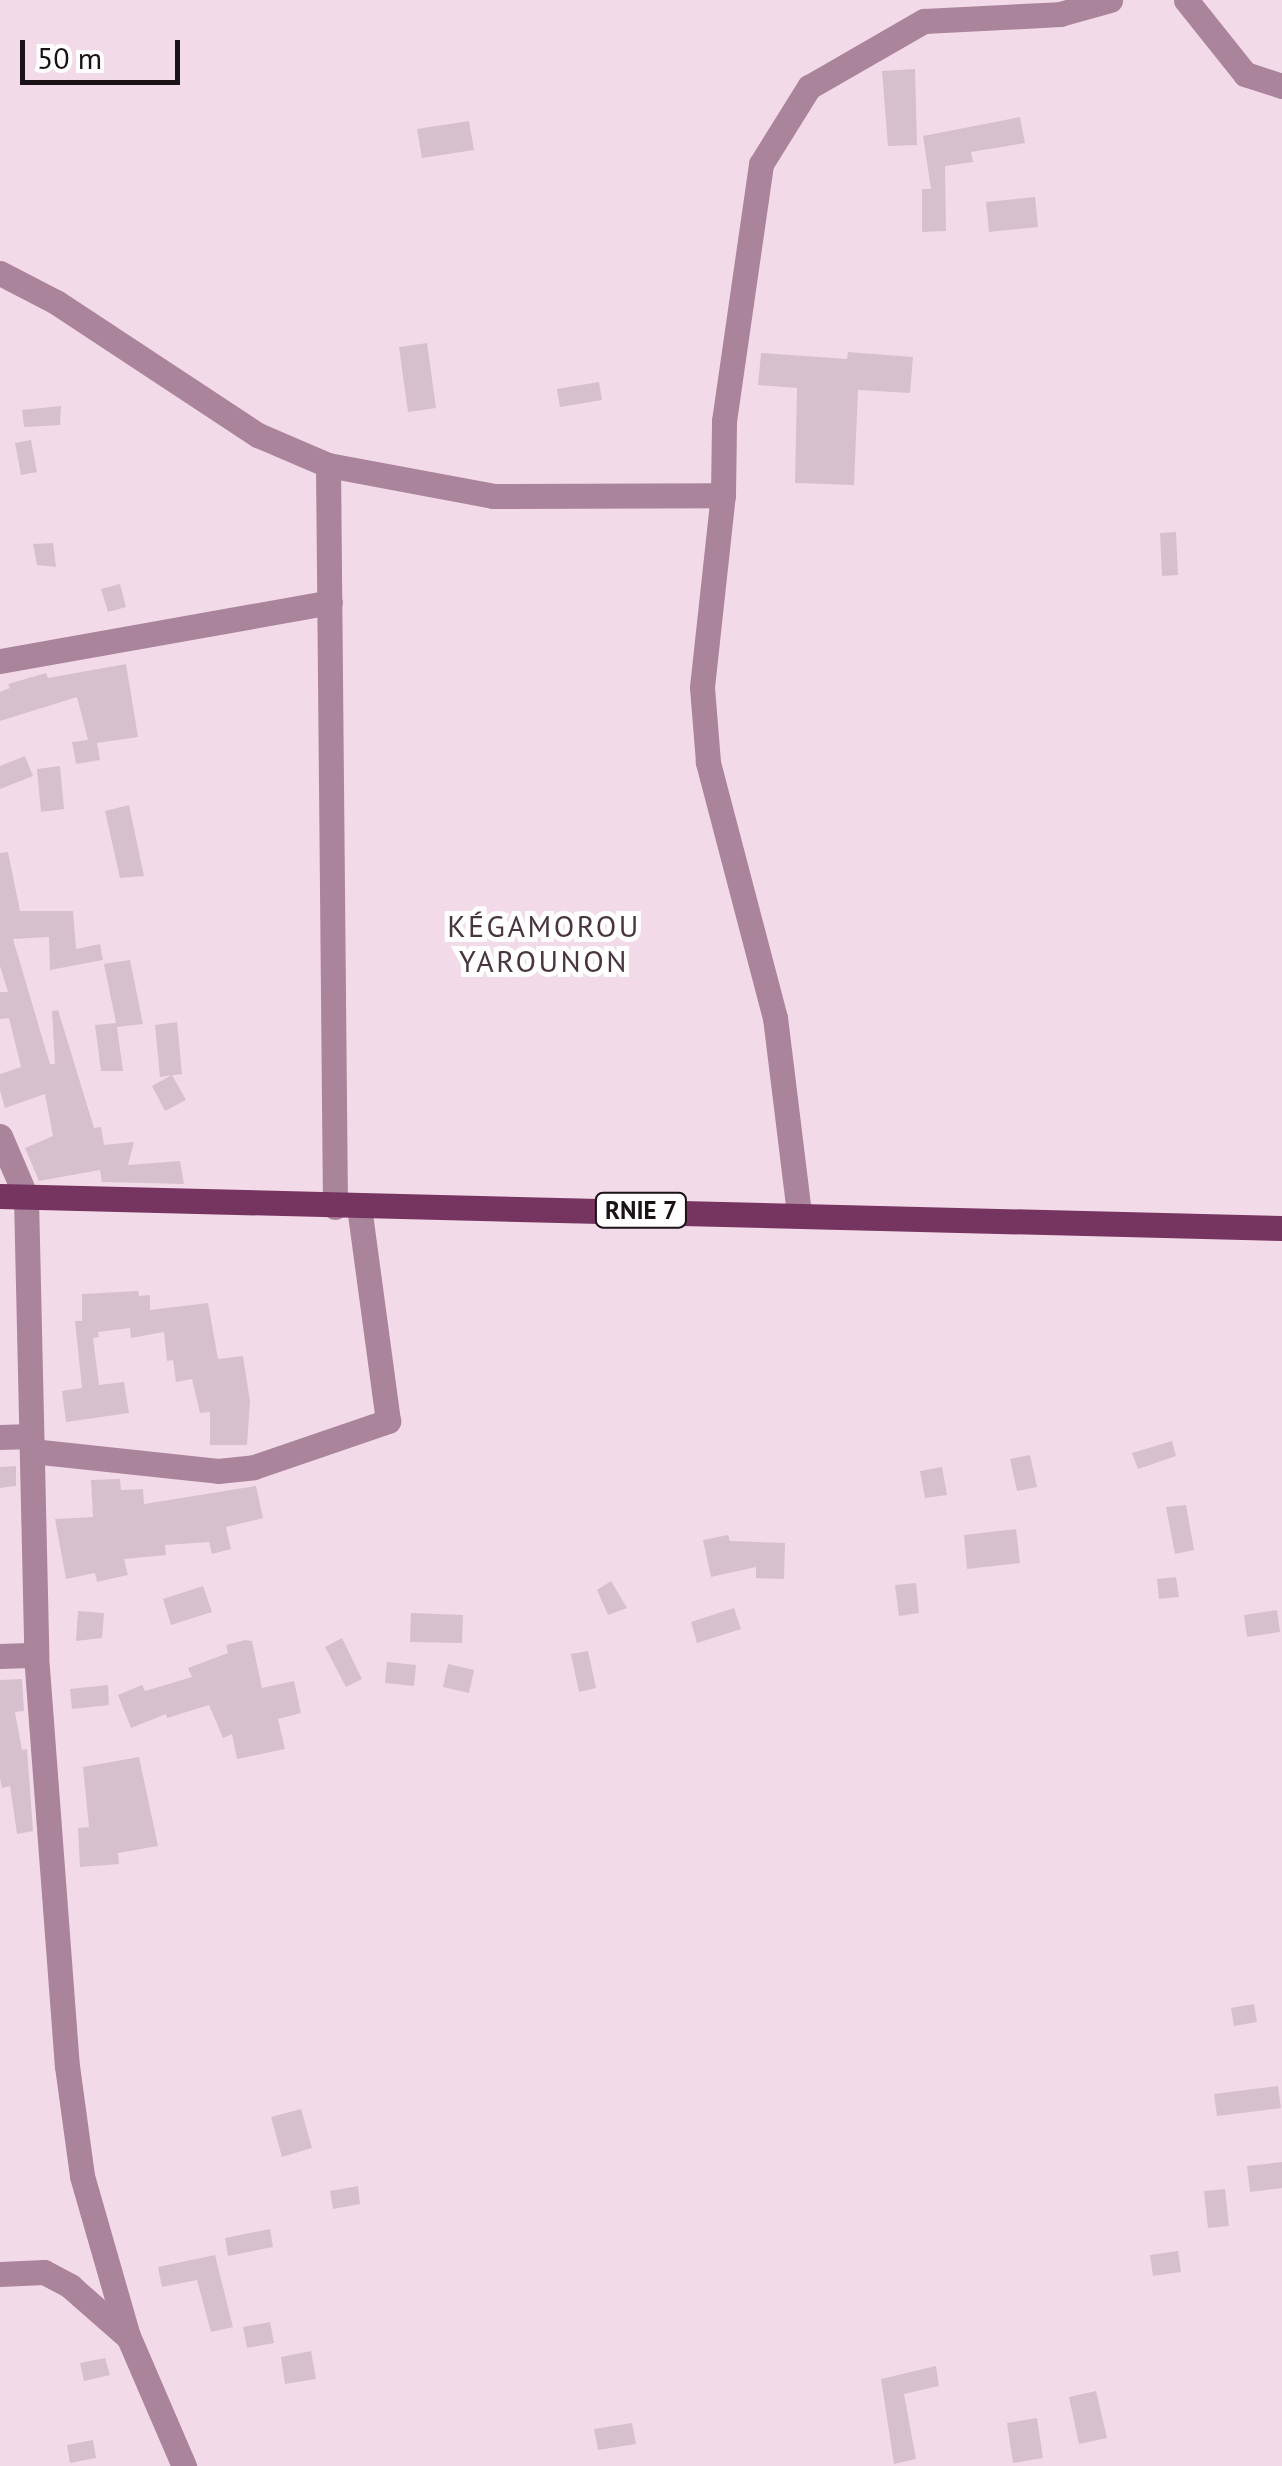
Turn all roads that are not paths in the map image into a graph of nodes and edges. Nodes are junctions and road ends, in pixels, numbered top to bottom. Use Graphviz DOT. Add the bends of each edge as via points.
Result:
graph roads {
  1 [pos="1110,0"];
  2 [pos="1186,0"];
  3 [pos="1282,86"];
  4 [pos="0,273"];
  5 [pos="328,465"];
  6 [pos="723,494"];
  7 [pos="330,602"];
  8 [pos="0,660"];
  9 [pos="0,1136"];
  10 [pos="13,1197"];
  11 [pos="347,1207"];
  12 [pos="799,1213"];
  13 [pos="1282,1228"];
  14 [pos="0,1437"];
  15 [pos="32,1444"];
  16 [pos="36,1655"];
  17 [pos="0,1656"];
  18 [pos="0,2274"];
  19 [pos="128,2336"];
  20 [pos="184,2466"];
  1 -- 6 [label="street" via="1060,14 924,20 809,87 761,164 724,421"];
  2 -- 3 [label="street" via="1245,74"];
  4 -- 5 [label="street" via="56,302 258,435"];
  5 -- 6 [label="street" via="493,496"];
  5 -- 7 [label="street"];
  6 -- 12 [label="street" via="702,687 708,762 775,1018"];
  7 -- 8 [label="street"];
  7 -- 11 [label="street"];
  9 -- 10 [label="street"];
  10 -- 11 [label="main road, RNIE 7"];
  10 -- 15 [label="street"];
  11 -- 12 [label="main road, RNIE 7"];
  11 -- 15 [label="street" via="388,1421 254,1467 218,1470"];
  12 -- 13 [label="main road, RNIE 7"];
  14 -- 15 [label="street"];
  15 -- 16 [label="street"];
  16 -- 17 [label="street"];
  16 -- 19 [label="street" via="67,2066 82,2176"];
  18 -- 19 [label="street" via="44,2272"];
  19 -- 20 [label="street"];
}
